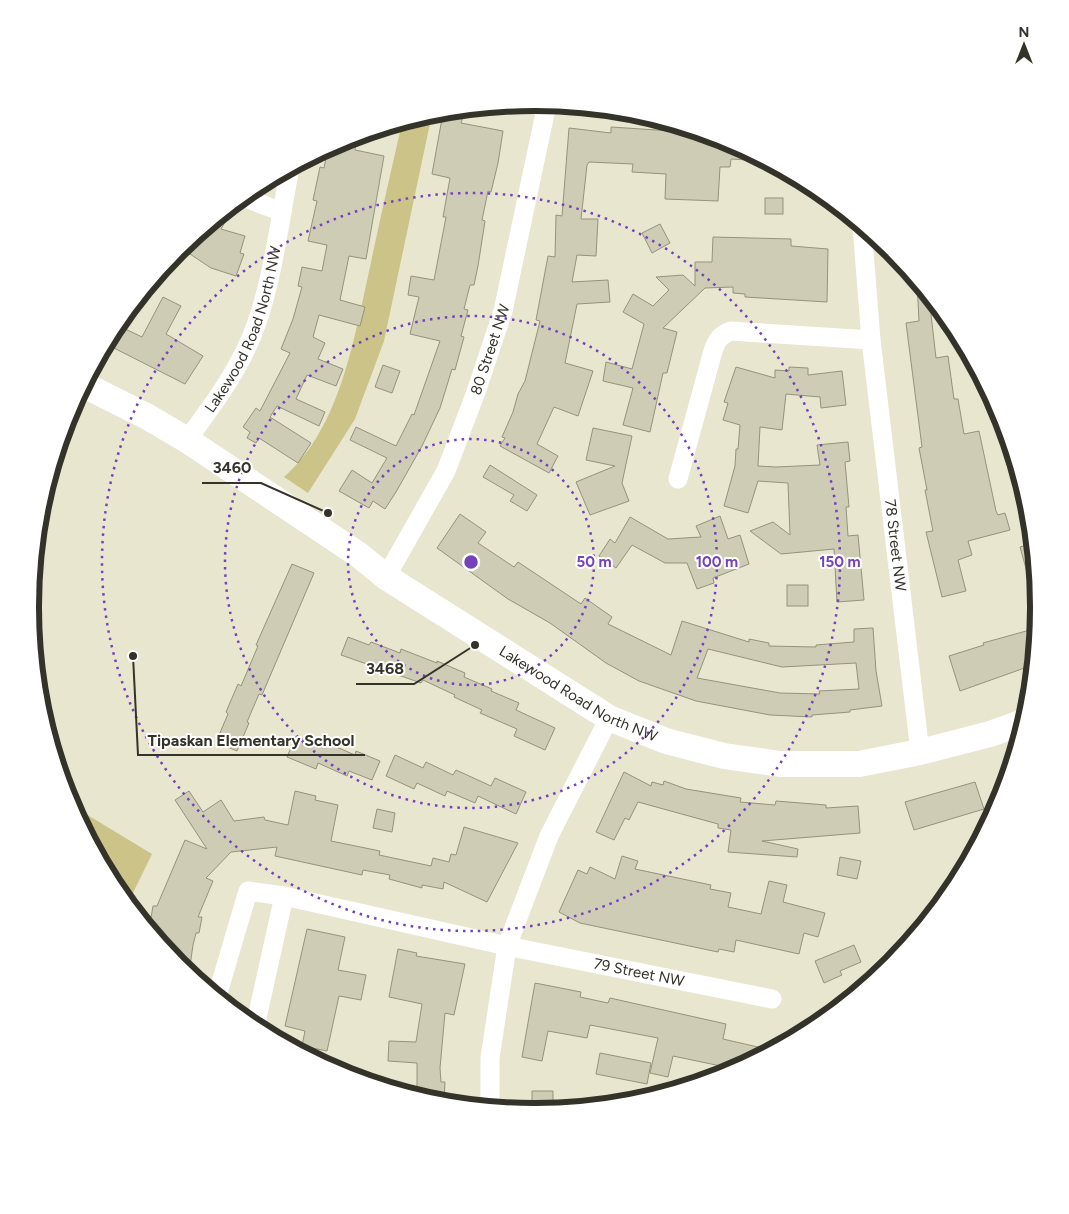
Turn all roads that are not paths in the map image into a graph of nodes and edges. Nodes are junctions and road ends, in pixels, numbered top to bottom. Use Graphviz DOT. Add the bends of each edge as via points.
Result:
graph roads {
  1 [pos="545,111"];
  2 [pos="288,177"];
  3 [pos="252,200"];
  4 [pos="282,212"];
  5 [pos="863,236"];
  6 [pos="871,340"];
  7 [pos="90,388"];
  8 [pos="187,440"];
  9 [pos="678,479"];
  10 [pos="386,577"];
  11 [pos="608,718"];
  12 [pos="1016,725"];
  13 [pos="920,752"];
  14 [pos="284,896"];
  15 [pos="507,946"];
  16 [pos="219,989"];
  17 [pos="772,999"];
  18 [pos="257,1018"];
  19 [pos="490,1101"];
  1 -- 10 [label="street, 80 Street NW" via="503,311 476,392 446,471"];
  2 -- 4 [label="street, Lakewood Road North NW"];
  3 -- 4 [label="street"];
  4 -- 8 [label="street, Lakewood Road North NW" via="256,326 230,376"];
  5 -- 6 [label="street, 78 Street NW"];
  6 -- 9 [label="street" via="731,331 723,334 713,351"];
  6 -- 13 [label="street, 78 Street NW"];
  7 -- 8 [label="street, Lakewood Road North NW"];
  8 -- 10 [label="street, Lakewood Road North NW" via="359,555"];
  10 -- 11 [label="street, Lakewood Road North NW"];
  11 -- 13 [label="street, Lakewood Road North NW" via="666,740 724,756 780,764 859,764"];
  11 -- 15 [label="street" via="549,836"];
  12 -- 13 [label="street, Lakewood Road North NW"];
  14 -- 15 [label="street, 79 Street NW"];
  14 -- 16 [label="street, 79 Street NW" via="248,891"];
  14 -- 18 [label="street"];
  15 -- 17 [label="street, 79 Street NW"];
  15 -- 19 [label="street" via="490,1058"];
}
